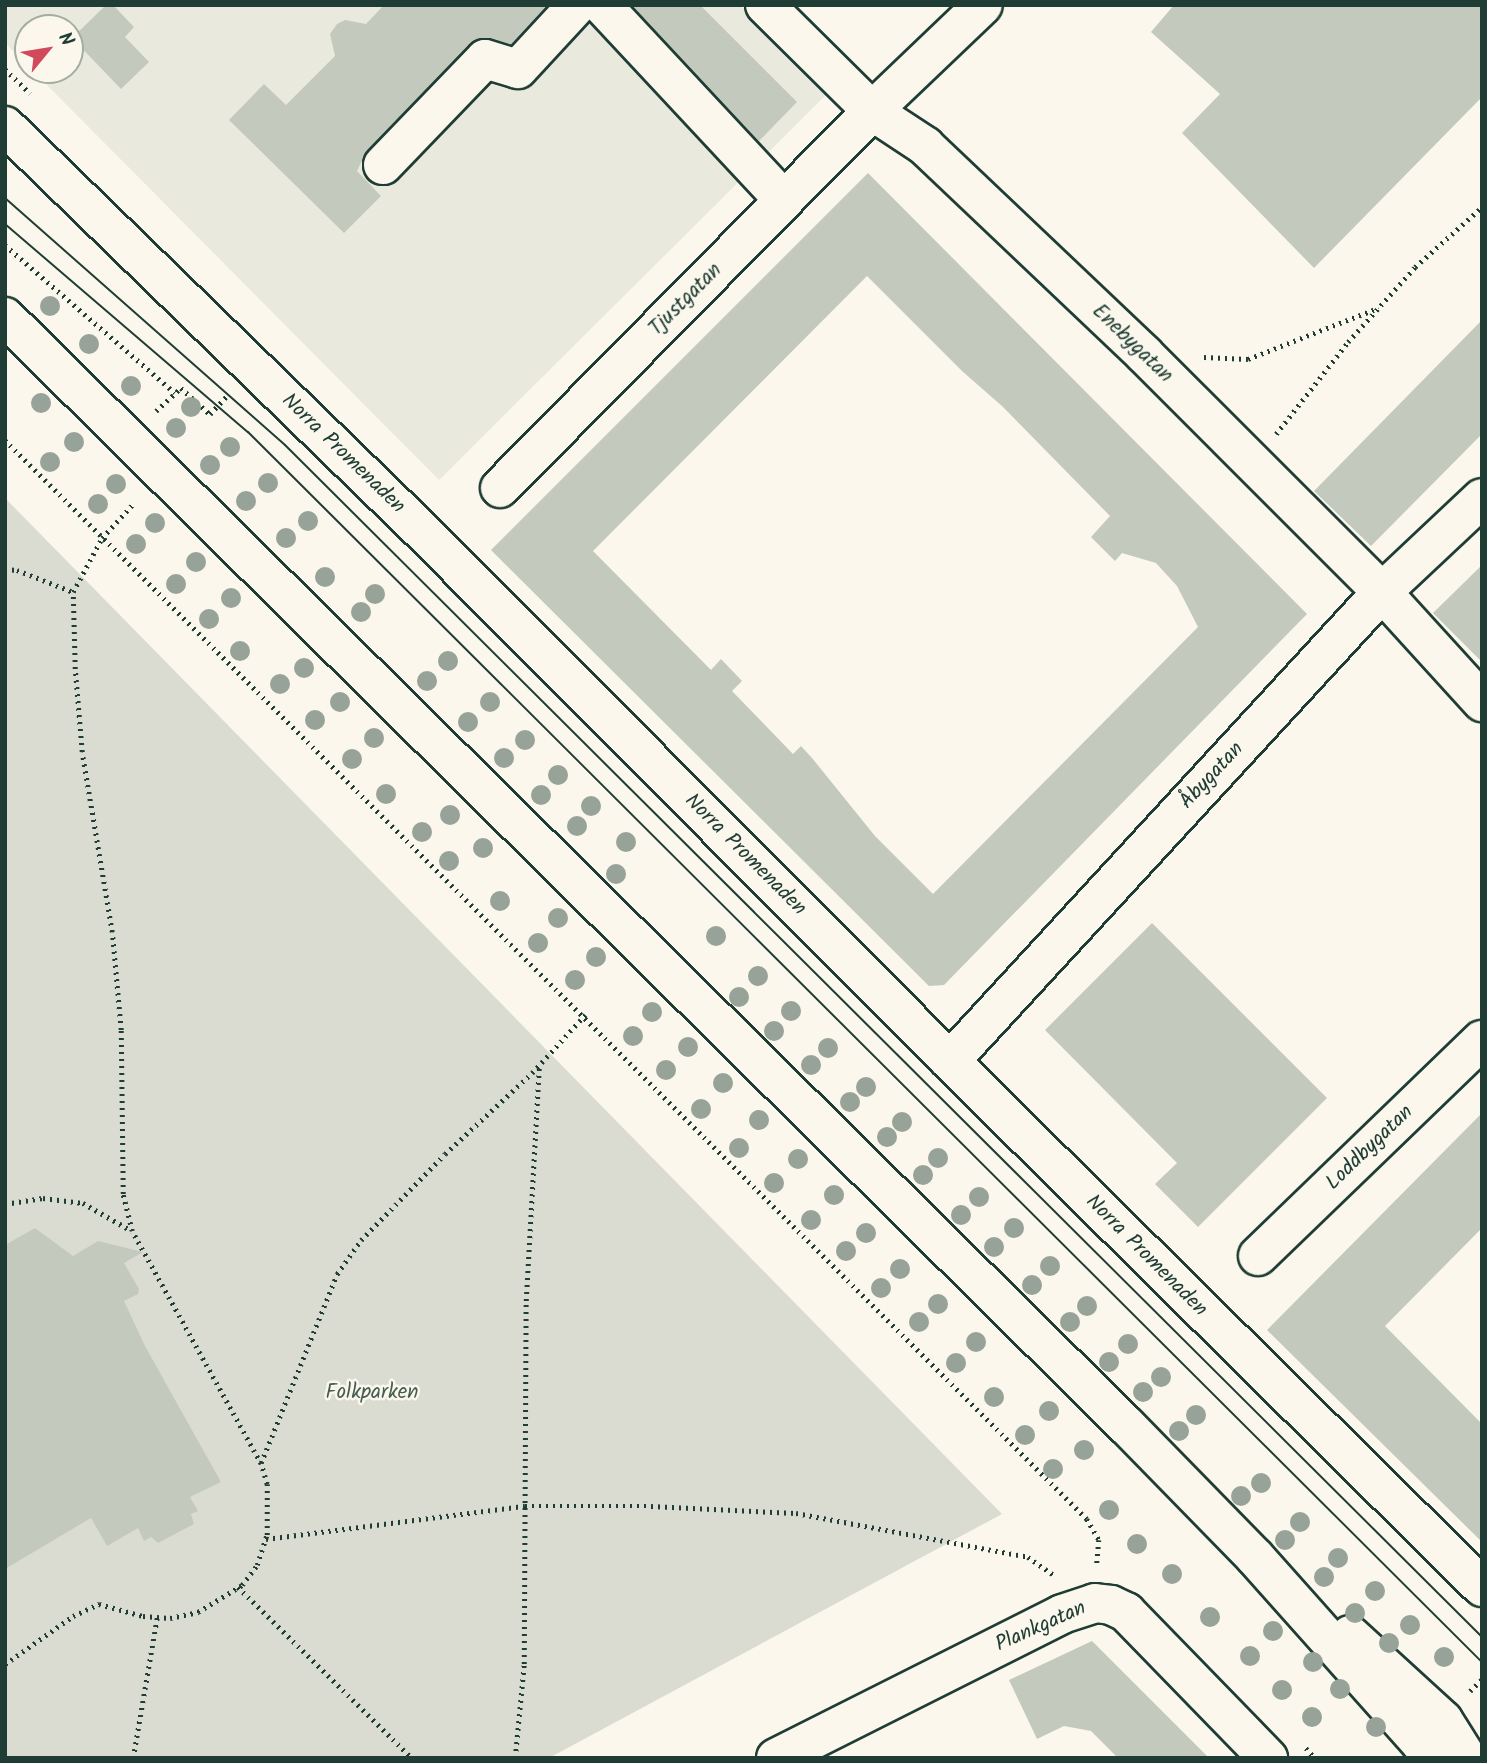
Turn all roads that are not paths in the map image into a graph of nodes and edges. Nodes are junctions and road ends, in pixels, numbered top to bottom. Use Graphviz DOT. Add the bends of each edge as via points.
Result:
graph roads {
  1 [pos="577,5"];
  2 [pos="602,5"];
  3 [pos="765,5"];
  4 [pos="983,5"];
  5 [pos="872,111"];
  6 [pos="5,126"];
  7 [pos="383,165"];
  8 [pos="784,201"];
  9 [pos="5,317"];
  10 [pos="500,488"];
  11 [pos="1482,498"];
  12 [pos="1382,592"];
  13 [pos="1482,702"];
  14 [pos="1482,1040"];
  15 [pos="950,1061"];
  16 [pos="1258,1256"];
  17 [pos="1254,1556"];
  18 [pos="1482,1587"];
  19 [pos="776,1758"];
  20 [pos="1268,1758"];
  21 [pos="1431,1758"];
  22 [pos="1467,1758"];
  1 -- 7 [label="main road" via="518,69 485,59"];
  2 -- 8 [label="main road"];
  3 -- 5 [label="main road, Enebygatan"];
  4 -- 5 [label="main road, Tjustgatan"];
  5 -- 8 [label="main road, Tjustgatan"];
  5 -- 12 [label="main road, Enebygatan" via="925,146 1144,354"];
  6 -- 15 [label="main road, Norra Promenaden" via="426,535"];
  8 -- 10 [label="main road, Tjustgatan"];
  9 -- 17 [label="main road"];
  11 -- 12 [label="main road, Åbygatan"];
  12 -- 13 [label="main road, Enebygatan"];
  12 -- 15 [label="main road, Åbygatan"];
  14 -- 16 [label="main road, Loddbygatan"];
  15 -- 18 [label="main road, Norra Promenaden"];
  17 -- 21 [label="main road"];
  17 -- 22 [label="main road" via="1373,1654 1443,1720"];
  19 -- 20 [label="main road, Plankgatan" via="1062,1614 1095,1603 1126,1612"];
}
